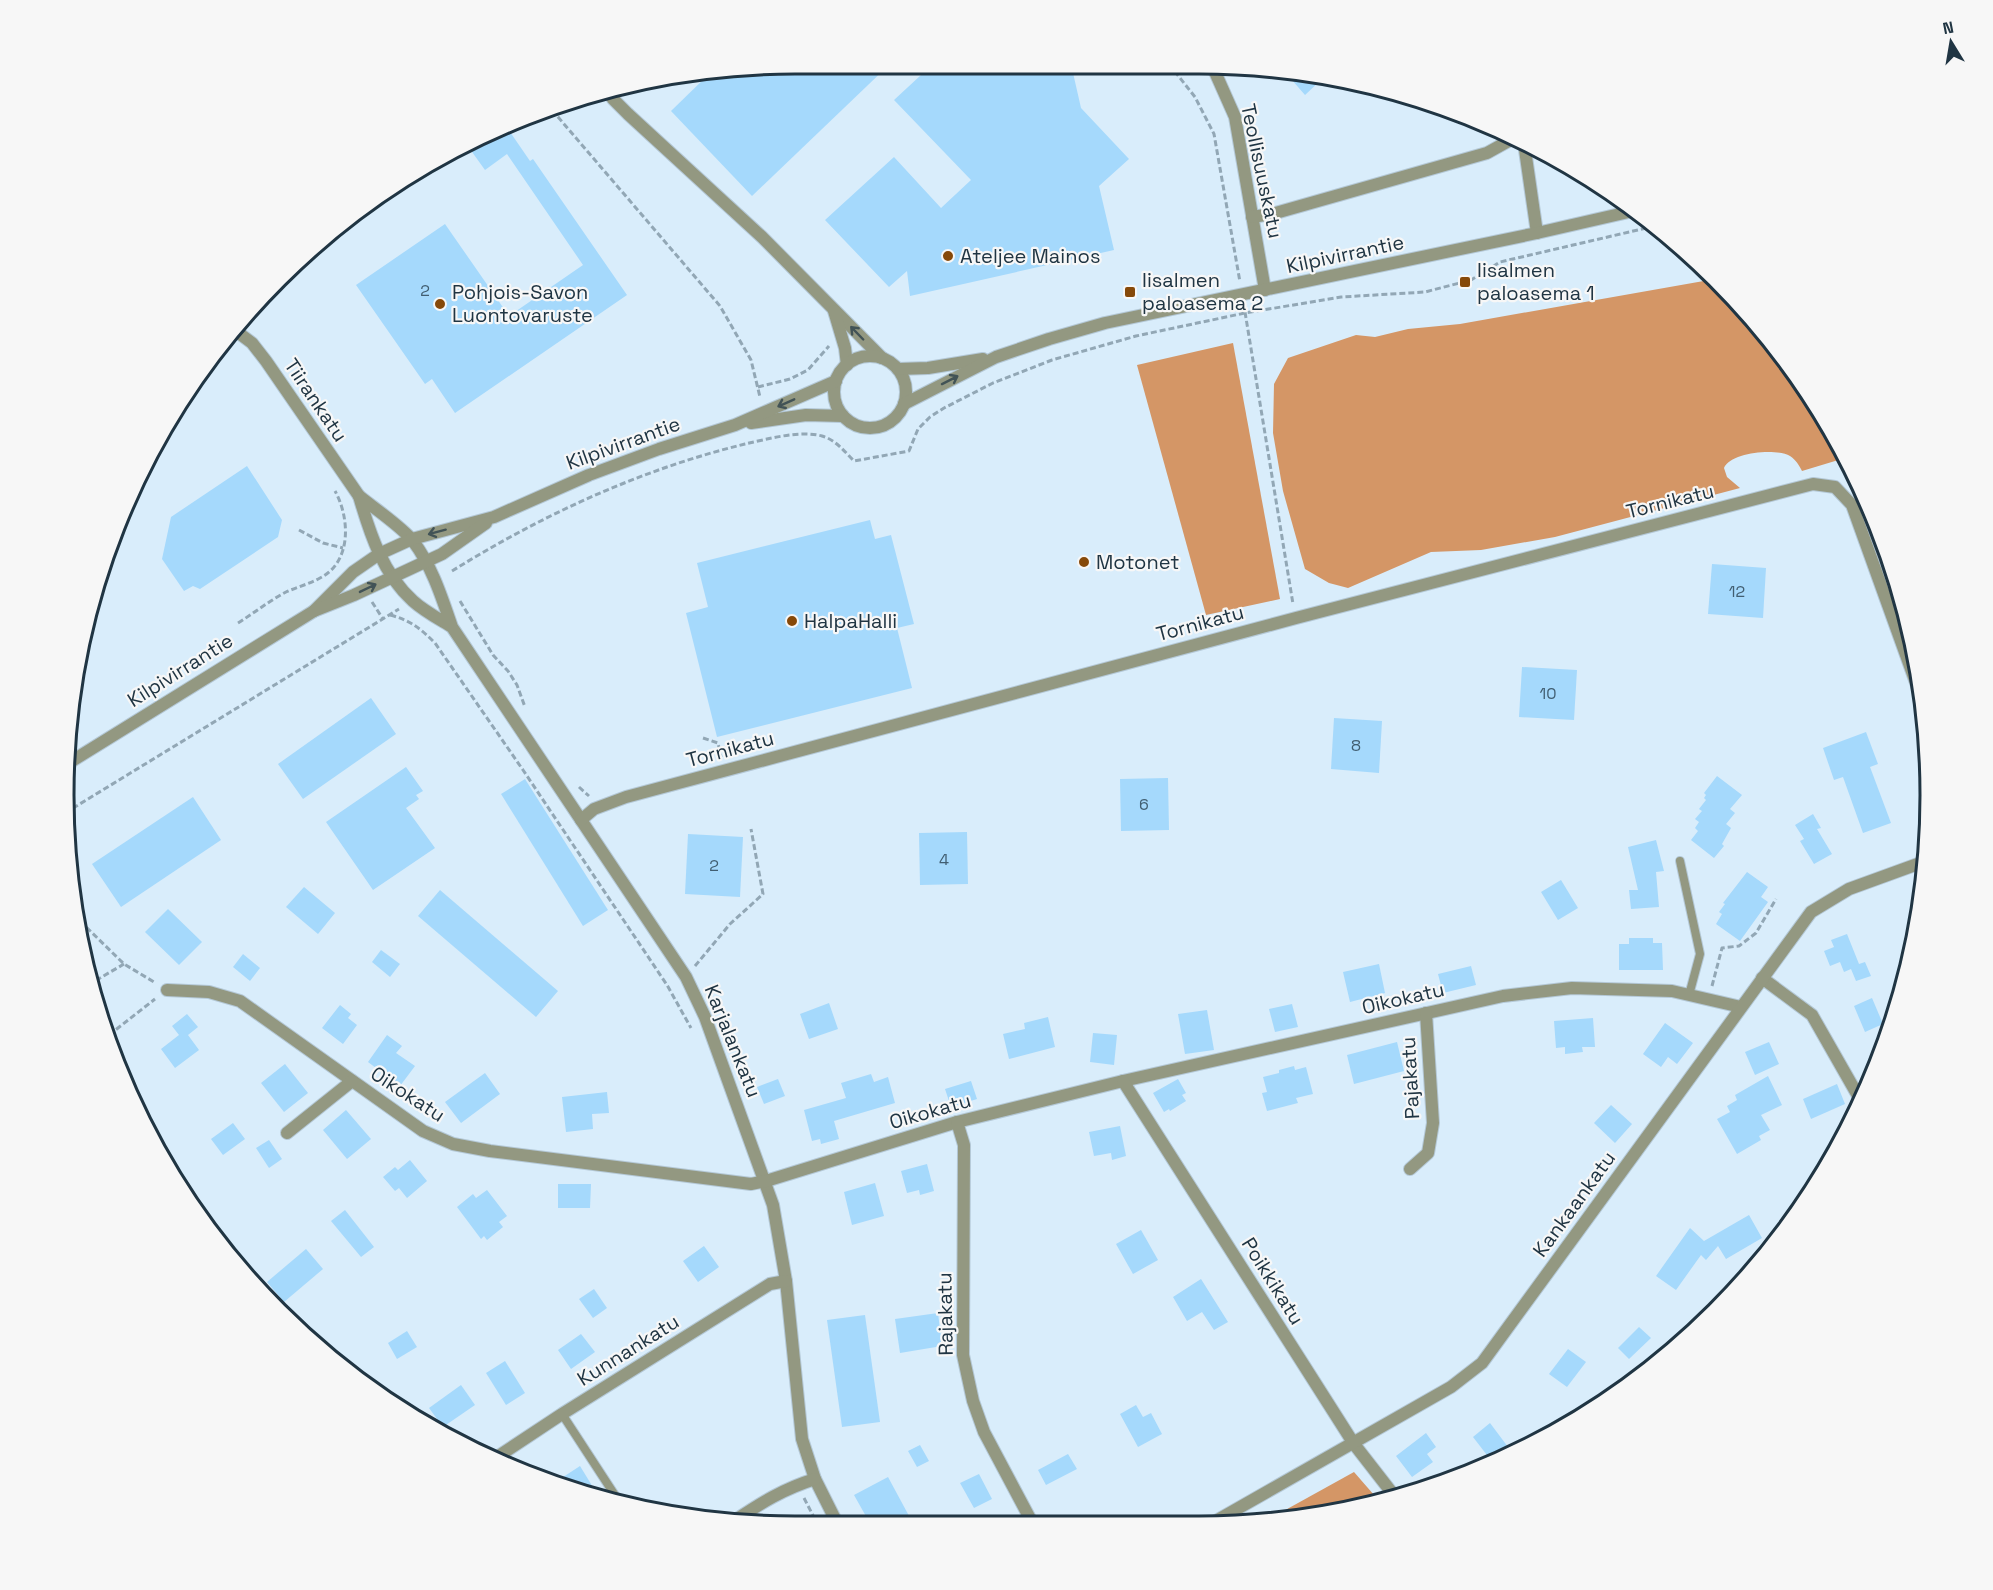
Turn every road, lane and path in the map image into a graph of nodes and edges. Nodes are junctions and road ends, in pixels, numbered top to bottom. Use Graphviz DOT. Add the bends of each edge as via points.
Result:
graph roads {
  1 [pos="1176,74"];
  2 [pos="1216,74"];
  3 [pos="612,97"];
  4 [pos="556,115"];
  5 [pos="1506,143"];
  6 [pos="1525,152"];
  7 [pos="1624,213"];
  8 [pos="1252,217"];
  9 [pos="1644,229"];
  10 [pos="1537,233"];
  11 [pos="1265,290"];
  12 [pos="1242,295"];
  13 [pos="833,307"];
  14 [pos="1245,313"];
  15 [pos="240,335"];
  16 [pos="842,339"];
  17 [pos="996,357"];
  18 [pos="882,358"];
  19 [pos="847,365"];
  20 [pos="898,369"];
  21 [pos="837,381"];
  22 [pos="758,387"];
  23 [pos="904,404"];
  24 [pos="766,416"];
  25 [pos="843,416"];
  26 [pos="770,438"];
  27 [pos="330,483"];
  28 [pos="358,496"];
  29 [pos="494,517"];
  30 [pos="299,530"];
  31 [pos="412,539"];
  32 [pos="343,548"];
  33 [pos="379,554"];
  34 [pos="426,561"];
  35 [pos="392,577"];
  36 [pos="452,580"];
  37 [pos="454,592"];
  38 [pos="373,605"];
  39 [pos="400,609"];
  40 [pos="314,610"];
  41 [pos="390,615"];
  42 [pos="1296,618"];
  43 [pos="383,619"];
  44 [pos="238,623"];
  45 [pos="452,627"];
  46 [pos="1906,656"];
  47 [pos="527,712"];
  48 [pos="702,738"];
  49 [pos="75,759"];
  50 [pos="725,770"];
  51 [pos="572,782"];
  52 [pos="74,807"];
  53 [pos="594,809"];
  54 [pos="581,820"];
  55 [pos="751,829"];
  56 [pos="1680,861"];
  57 [pos="1916,865"];
  58 [pos="1776,899"];
  59 [pos="86,926"];
  60 [pos="124,964"];
  61 [pos="686,976"];
  62 [pos="1762,978"];
  63 [pos="98,980"];
  64 [pos="167,990"];
  65 [pos="1689,995"];
  66 [pos="1709,999"];
  67 [pos="1741,1007"];
  68 [pos="1426,1013"];
  69 [pos="692,1030"];
  70 [pos="114,1031"];
  71 [pos="352,1082"];
  72 [pos="1123,1082"];
  73 [pos="1856,1091"];
  74 [pos="957,1122"];
  75 [pos="287,1132"];
  76 [pos="1410,1169"];
  77 [pos="766,1181"];
  78 [pos="786,1281"];
  79 [pos="562,1414"];
  80 [pos="1354,1444"];
  81 [pos="502,1454"];
  82 [pos="815,1479"];
  83 [pos="799,1484"];
  84 [pos="1390,1490"];
  85 [pos="614,1493"];
  86 [pos="744,1515"];
  87 [pos="1226,1515"];
  88 [pos="813,1516"];
  89 [pos="834,1516"];
  90 [pos="1029,1516"];
  1 -- 12 [label="path" via="1195,97 1214,134"];
  2 -- 8 [label="street, Teollisuuskatu" via="1235,117"];
  3 -- 13 [label="street"];
  4 -- 22 [label="path" via="720,306 751,360"];
  5 -- 8 [label="street" via="1487,153"];
  6 -- 10 [label="street"];
  7 -- 10 [label="street, Kilpivirrantie"];
  8 -- 11 [label="street, Teollisuuskatu"];
  9 -- 14 [label="path" via="1500,262 1471,280 1425,292 1341,297"];
  10 -- 11 [label="street, Kilpivirrantie"];
  11 -- 12 [label="street, Kilpivirrantie"];
  12 -- 14 [label="path"];
  12 -- 17 [label="street, Kilpivirrantie" via="1105,323"];
  13 -- 16 [label="street"];
  18 -- 13 [label="street, one-way"];
  14 -- 26 [label="path" via="1126,339 1052,360 993,383 930,417 918,429 909,451 854,461 835,442 821,436"];
  14 -- 42 [label="path"];
  15 -- 28 [label="street, Tiirankatu" via="267,361"];
  16 -- 19 [label="street"];
  16 -- 22 [label="path" via="830,345 808,370"];
  17 -- 20 [label="street, Kilpivirrantie"];
  23 -- 17 [label="street, Kilpivirrantie, one-way"];
  18 -- 19 [label="street" via="864,357"];
  18 -- 20 [label="street"];
  19 -- 21 [label="street"];
  20 -- 23 [label="street" via="906,385"];
  21 -- 24 [label="street, Kilpivirrantie, one-way"];
  21 -- 25 [label="street" via="835,399"];
  22 -- 24 [label="path"];
  23 -- 25 [label="street" via="894,419 877,427 859,426"];
  24 -- 25 [label="street, Kilpivirrantie"];
  24 -- 26 [label="path"];
  24 -- 29 [label="street, Kilpivirrantie" via="659,449"];
  26 -- 36 [label="path" via="701,455 595,495 491,547 452,571"];
  27 -- 32 [label="path" via="343,509"];
  28 -- 31 [label="street, Tiirankatu"];
  28 -- 33 [label="street, Tiirankatu"];
  29 -- 31 [label="street, Kilpivirrantie, one-way"];
  29 -- 34 [label="street, Kilpivirrantie"];
  30 -- 32 [label="path"];
  31 -- 33 [label="street, Kilpivirrantie"];
  31 -- 34 [label="street, Tiirankatu"];
  32 -- 44 [label="path" via="342,555 321,578 285,593"];
  33 -- 35 [label="street, Karjalankatu"];
  33 -- 40 [label="street, Kilpivirrantie" via="353,572"];
  34 -- 35 [label="street, Kilpivirrantie"];
  34 -- 45 [label="street, Karjalankatu"];
  40 -- 35 [label="street, Kilpivirrantie, one-way"];
  35 -- 45 [label="street, Karjalankatu" via="413,602"];
  37 -- 47 [label="path" via="517,685"];
  38 -- 43 [label="path"];
  39 -- 41 [label="path"];
  40 -- 49 [label="street, Kilpivirrantie"];
  41 -- 43 [label="path"];
  41 -- 69 [label="path" via="418,626 435,643 641,946"];
  42 -- 46 [label="street, Tornikatu" via="1813,484 1835,487 1852,505"];
  42 -- 50 [label="street, Tornikatu"];
  43 -- 52 [label="path"];
  45 -- 54 [label="street, Karjalankatu"];
  48 -- 50 [label="path" via="718,743"];
  50 -- 53 [label="street, Tornikatu" via="626,796"];
  51 -- 53 [label="path" via="588,794"];
  53 -- 54 [label="street, Tornikatu"];
  54 -- 61 [label="street, Karjalankatu"];
  55 -- 61 [label="path" via="763,894 730,924"];
  56 -- 65 [label="lane" via="1700,954"];
  57 -- 62 [label="street, Kankaankatu" via="1849,889 1811,912"];
  58 -- 66 [label="path" via="1756,933 1739,946 1722,948"];
  59 -- 60 [label="path"];
  60 -- 63 [label="path"];
  60 -- 64 [label="path"];
  61 -- 77 [label="street, Karjalankatu"];
  62 -- 67 [label="street, Kankaankatu"];
  62 -- 73 [label="street" via="1812,1015"];
  64 -- 70 [label="path"];
  64 -- 71 [label="street, Oikokatu" via="209,992 240,1001"];
  65 -- 66 [label="street, Oikokatu"];
  65 -- 68 [label="street, Oikokatu" via="1572,988 1503,996"];
  66 -- 67 [label="street, Oikokatu"];
  67 -- 80 [label="street, Kankaankatu" via="1482,1363 1451,1387"];
  68 -- 72 [label="street, Oikokatu"];
  68 -- 76 [label="street, Pajakatu" via="1433,1123 1428,1153"];
  71 -- 75 [label="street"];
  71 -- 77 [label="street, Oikokatu" via="423,1131 453,1144 748,1183"];
  72 -- 74 [label="street, Oikokatu"];
  72 -- 80 [label="street, Poikkikatu"];
  74 -- 77 [label="street, Oikokatu"];
  74 -- 90 [label="street, Rajakatu" via="964,1146 963,1355 984,1432"];
  77 -- 78 [label="street, Karjalankatu"];
  78 -- 79 [label="street, Kunnankatu" via="770,1284"];
  78 -- 82 [label="street, Karjalankatu" via="802,1439"];
  79 -- 81 [label="street, Kunnankatu"];
  79 -- 85 [label="lane"];
  80 -- 84 [label="street, Poikkikatu"];
  80 -- 87 [label="street, Kankaankatu"];
  82 -- 83 [label="street"];
  82 -- 89 [label="street, Karjalankatu"];
  83 -- 86 [label="street"];
  83 -- 88 [label="path"];
}
